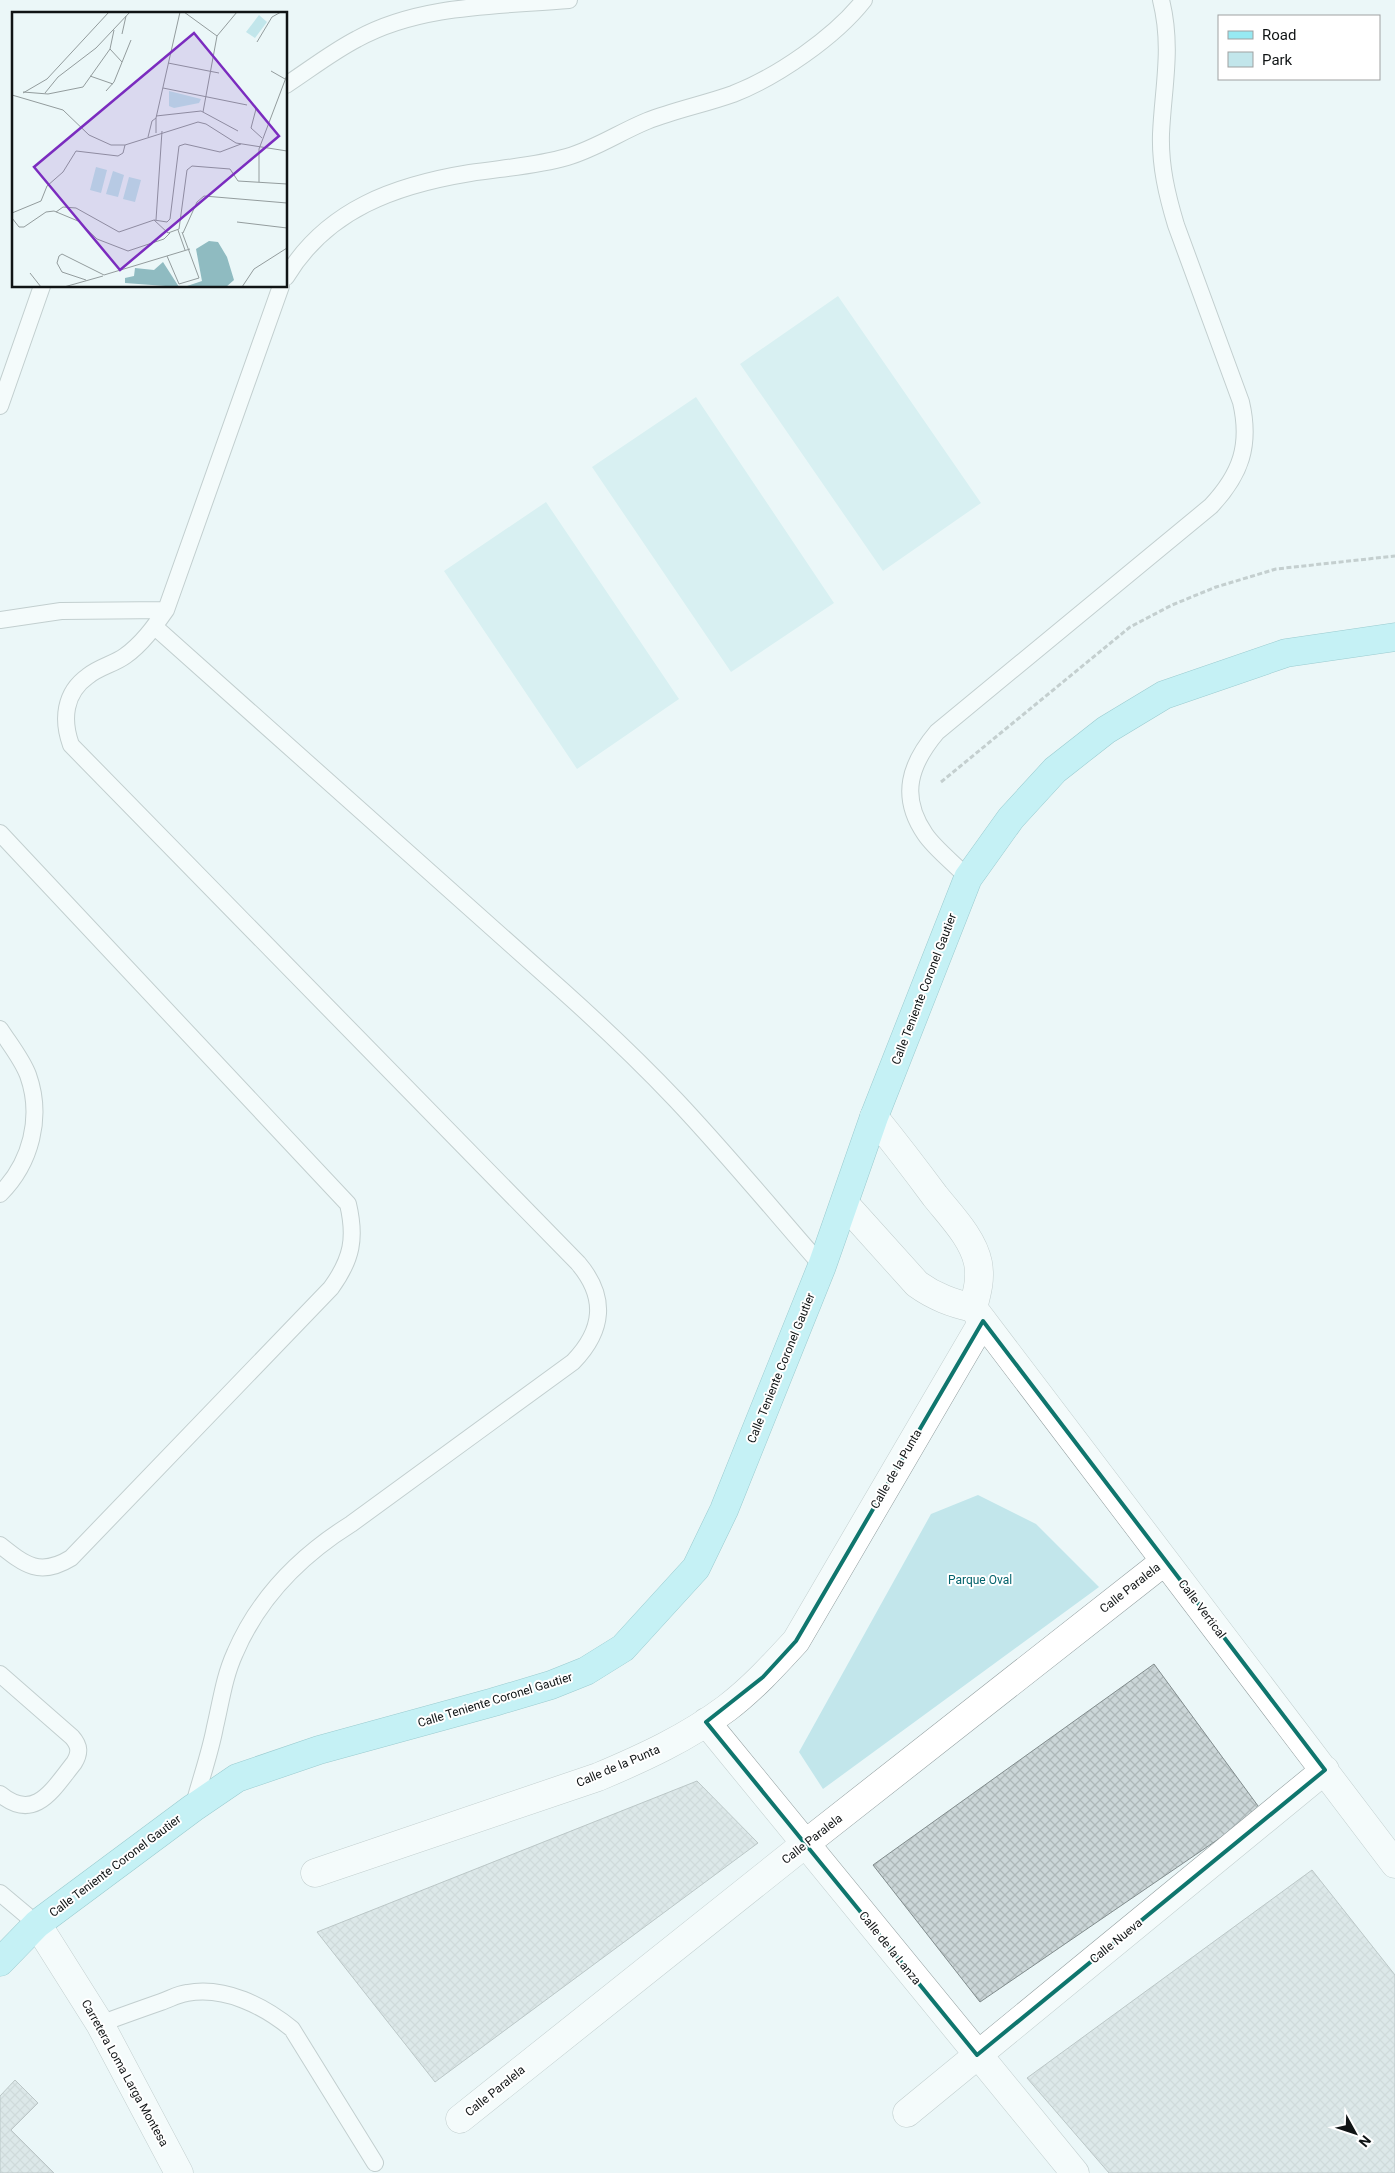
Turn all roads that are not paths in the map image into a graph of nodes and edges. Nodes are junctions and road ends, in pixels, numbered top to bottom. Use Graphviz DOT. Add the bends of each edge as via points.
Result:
graph roads {
  1 [pos="569,0"];
  2 [pos="864,0"];
  3 [pos="1161,0"];
  4 [pos="288,84"];
  5 [pos="288,273"];
  6 [pos="41,288"];
  7 [pos="280,288"];
  8 [pos="0,406"];
  9 [pos="166,610"];
  10 [pos="0,620"];
  11 [pos="155,627"];
  12 [pos="1395,637"];
  13 [pos="0,834"];
  14 [pos="968,878"];
  15 [pos="0,1029"];
  16 [pos="874,1117"];
  17 [pos="0,1194"];
  18 [pos="845,1204"];
  19 [pos="822,1266"];
  20 [pos="978,1314"];
  21 [pos="0,1544"];
  22 [pos="1165,1561"];
  23 [pos="0,1674"];
  24 [pos="706,1722"];
  25 [pos="1325,1770"];
  26 [pos="0,1794"];
  27 [pos="193,1808"];
  28 [pos="804,1844"];
  29 [pos="1395,1864"];
  30 [pos="315,1873"];
  31 [pos="0,1893"];
  32 [pos="37,1924"];
  33 [pos="0,1962"];
  34 [pos="100,2024"];
  35 [pos="977,2055"];
  36 [pos="907,2113"];
  37 [pos="460,2119"];
  38 [pos="375,2162"];
  39 [pos="178,2173"];
  40 [pos="1075,2173"];
  1 -- 4 [label="lane" via="469,8 398,21 357,39"];
  2 -- 5 [label="lane" via="820,42 793,62 734,93 647,121 568,156 425,183 368,202 327,227 309,244"];
  3 -- 14 [label="lane" via="1168,70 1161,135 1162,168 1176,225 1241,402 1246,440 1234,477 1211,506 937,732 925,746 910,779 912,806 925,834"];
  6 -- 8 [label="lane"];
  7 -- 9 [label="lane"];
  9 -- 10 [label="lane" via="61,611"];
  9 -- 11 [label="lane"];
  11 -- 19 [label="lane" via="621,1044 715,1143"];
  11 -- 27 [label="lane" via="125,656 89,674 71,695 65,721 71,745 578,1263 588,1274 598,1302 594,1334 573,1362 322,1542 272,1591 234,1653"];
  12 -- 14 [label="main road, Calle Teniente Coronel Gautier" via="1286,653 1164,695 1106,730 1055,770 1011,818"];
  13 -- 21 [label="lane" via="348,1204 353,1239 346,1265 332,1288 70,1558 59,1565 32,1567"];
  14 -- 16 [label="main road, Calle Teniente Coronel Gautier"];
  15 -- 17 [label="lane" via="27,1073 35,1116 32,1140 24,1162 12,1183"];
  16 -- 18 [label="main road, Calle Teniente Coronel Gautier"];
  16 -- 20 [label="street, Calle de la Punta" via="973,1249 978,1262"];
  18 -- 19 [label="main road, Calle Teniente Coronel Gautier"];
  18 -- 20 [label="street" via="917,1284 931,1294"];
  19 -- 27 [label="main road, Calle Teniente Coronel Gautier" via="741,1469 696,1568 623,1648 586,1671 551,1685 319,1750 238,1778"];
  20 -- 22 [label="street, Calle Vertical"];
  20 -- 24 [label="street, Calle de la Punta" via="796,1641 763,1676"];
  22 -- 25 [label="street, Calle Vertical"];
  22 -- 28 [label="street, Calle Paralela"];
  23 -- 26 [label="lane" via="72,1737 79,1749 74,1763 35,1804 14,1804"];
  24 -- 28 [label="street, Calle de la Lanza"];
  24 -- 30 [label="street, Calle de la Punta" via="643,1758 598,1777"];
  25 -- 29 [label="street, Calle Vertical"];
  25 -- 35 [label="street, Calle Nueva"];
  27 -- 32 [label="main road, Calle Teniente Coronel Gautier"];
  28 -- 35 [label="street, Calle de la Lanza"];
  28 -- 37 [label="street, Calle Paralela"];
  31 -- 32 [label="lane"];
  32 -- 33 [label="main road, Calle Teniente Coronel Gautier"];
  32 -- 34 [label="street, Carretera Loma Larga Montesa"];
  34 -- 38 [label="lane" via="187,1993 223,1995 252,2003 274,2014 292,2029"];
  34 -- 39 [label="street, Carretera Loma Larga Montesa"];
  35 -- 36 [label="street, Calle Nueva"];
  35 -- 40 [label="street, Calle de la Lanza"];
}
